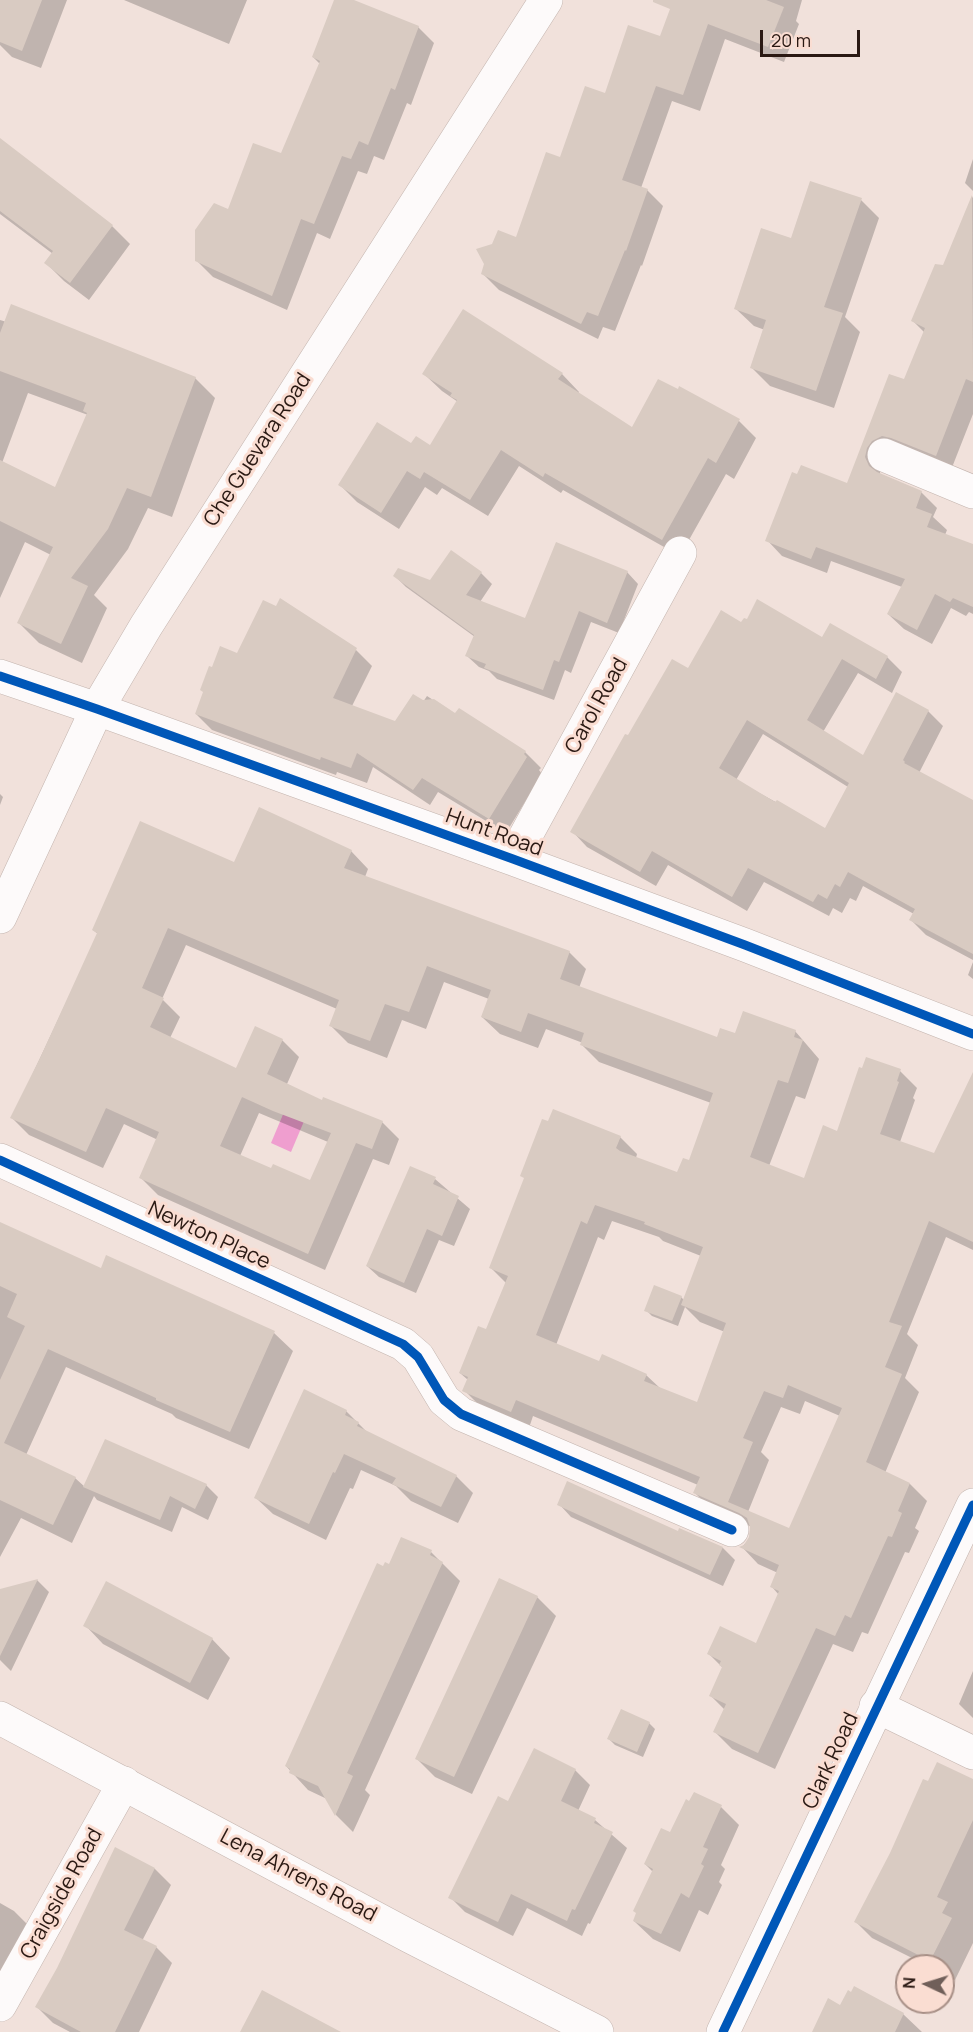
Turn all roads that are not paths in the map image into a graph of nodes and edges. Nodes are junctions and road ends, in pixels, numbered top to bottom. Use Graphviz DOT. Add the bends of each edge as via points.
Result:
graph roads {
  1 [pos="546,0"];
  2 [pos="884,455"];
  3 [pos="973,492"];
  4 [pos="680,553"];
  5 [pos="0,676"];
  6 [pos="97,709"];
  7 [pos="513,859"];
  8 [pos="0,917"];
  9 [pos="973,1034"];
  10 [pos="0,1160"];
  11 [pos="973,1505"];
  12 [pos="732,1530"];
  13 [pos="876,1706"];
  14 [pos="0,1718"];
  15 [pos="973,1753"];
  16 [pos="124,1783"];
  17 [pos="0,2005"];
  18 [pos="597,2032"];
  19 [pos="723,2032"];
  1 -- 6 [label="street, Che Guevara Road" via="259,447"];
  2 -- 3 [label="street"];
  4 -- 7 [label="street, Carol Road"];
  5 -- 6 [label="street, Hunt Road"];
  6 -- 7 [label="street, Hunt Road"];
  6 -- 8 [label="street, Che Guevara Road"];
  7 -- 9 [label="street, Hunt Road"];
  10 -- 12 [label="street, Newton Place" via="403,1344 418,1356 444,1400 461,1414"];
  11 -- 13 [label="street, Clark Road"];
  13 -- 15 [label="street"];
  13 -- 19 [label="street, Clark Road"];
  14 -- 16 [label="street, Lena Ahrens Road"];
  16 -- 17 [label="street, Craigside Road"];
  16 -- 18 [label="street, Lena Ahrens Road"];
}
